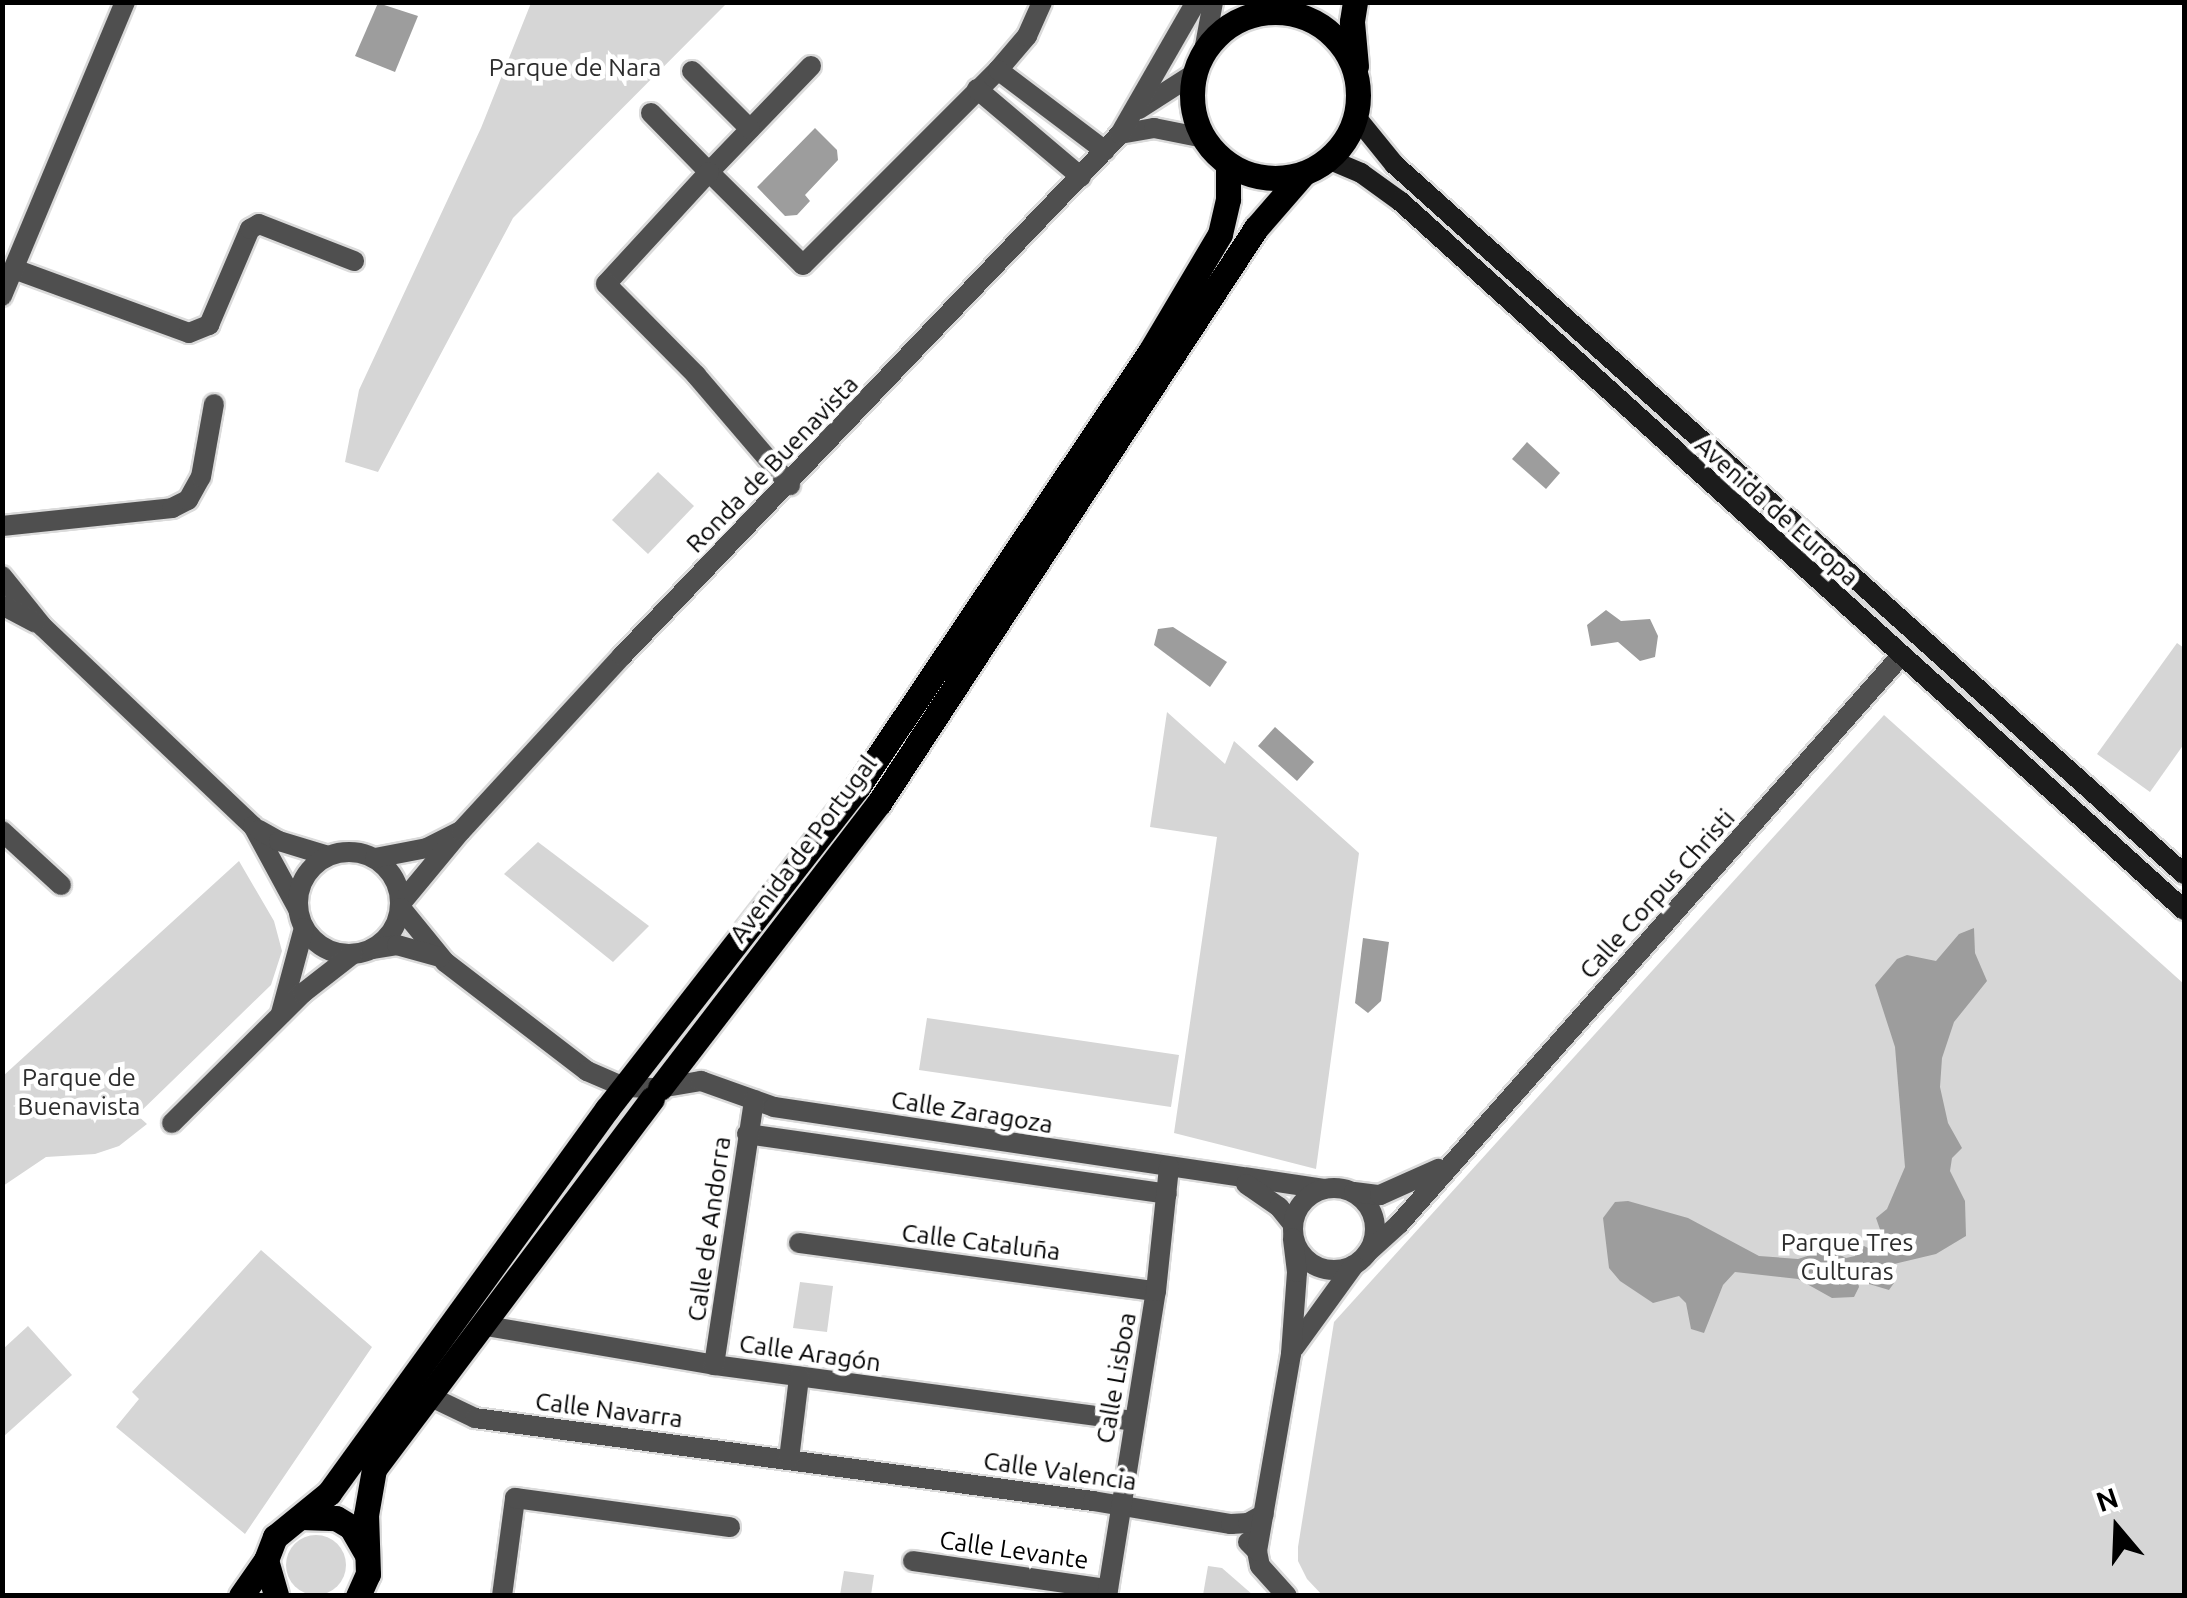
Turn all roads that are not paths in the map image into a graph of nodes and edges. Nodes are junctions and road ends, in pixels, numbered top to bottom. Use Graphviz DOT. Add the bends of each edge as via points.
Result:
graph roads {
  1 [pos="125,2"];
  2 [pos="1042,2"];
  3 [pos="1196,2"];
  4 [pos="1213,2"];
  5 [pos="1355,2"];
  6 [pos="1269,7"];
  7 [pos="1310,10"];
  8 [pos="1199,62"];
  9 [pos="810,66"];
  10 [pos="998,70"];
  11 [pos="692,71"];
  12 [pos="1358,80"];
  13 [pos="977,88"];
  14 [pos="650,112"];
  15 [pos="1134,113"];
  16 [pos="1356,116"];
  17 [pos="750,129"];
  18 [pos="1120,134"];
  19 [pos="1204,138"];
  20 [pos="1105,151"];
  21 [pos="1328,159"];
  22 [pos="1228,164"];
  23 [pos="709,172"];
  24 [pos="1302,174"];
  25 [pos="1081,177"];
  26 [pos="354,261"];
  27 [pos="14,269"];
  28 [pos="2,296"];
  29 [pos="214,404"];
  30 [pos="790,485"];
  31 [pos="2,526"];
  32 [pos="2,576"];
  33 [pos="2,604"];
  34 [pos="42,627"];
  35 [pos="1900,657"];
  36 [pos="253,826"];
  37 [pos="461,830"];
  38 [pos="2,831"];
  39 [pos="328,856"];
  40 [pos="375,858"];
  41 [pos="2184,874"];
  42 [pos="61,885"];
  43 [pos="401,905"];
  44 [pos="2184,910"];
  45 [pos="301,918"];
  46 [pos="362,952"];
  47 [pos="440,957"];
  48 [pos="280,1015"];
  49 [pos="691,1047"];
  50 [pos="701,1081"];
  51 [pos="624,1088"];
  52 [pos="656,1094"];
  53 [pos="754,1100"];
  54 [pos="172,1123"];
  55 [pos="747,1134"];
  56 [pos="1449,1163"];
  57 [pos="1170,1167"];
  58 [pos="1240,1180"];
  59 [pos="1324,1189"];
  60 [pos="1352,1191"];
  61 [pos="1167,1194"];
  62 [pos="1293,1231"];
  63 [pos="799,1244"];
  64 [pos="1361,1259"];
  65 [pos="1156,1291"];
  66 [pos="481,1326"];
  67 [pos="1290,1354"];
  68 [pos="714,1365"];
  69 [pos="799,1376"];
  70 [pos="427,1395"];
  71 [pos="1134,1422"];
  72 [pos="790,1459"];
  73 [pos="1120,1504"];
  74 [pos="1264,1514"];
  75 [pos="302,1517"];
  76 [pos="1231,1524"];
  77 [pos="730,1527"];
  78 [pos="1257,1551"];
  79 [pos="368,1558"];
  80 [pos="266,1560"];
  81 [pos="913,1560"];
  82 [pos="1107,1592"];
  83 [pos="362,1594"];
  84 [pos="240,1596"];
  85 [pos="276,1596"];
  86 [pos="502,1596"];
  87 [pos="1287,1596"];
  1 -- 27 [label="street"];
  2 -- 10 [label="street" via="1026,36"];
  3 -- 15 [label="street, Ronda de Buenavista"];
  4 -- 8 [label="street"];
  5 -- 12 [label="main road"];
  6 -- 7 [label="main road"];
  6 -- 8 [label="main road" via="1224,29"];
  7 -- 12 [label="main road" via="1348,54"];
  8 -- 15 [label="street, Ronda de Buenavista"];
  8 -- 19 [label="main road" via="1195,117"];
  9 -- 17 [label="street"];
  10 -- 13 [label="street"];
  10 -- 20 [label="street"];
  11 -- 17 [label="street"];
  12 -- 16 [label="main road"];
  13 -- 23 [label="street" via="803,266"];
  13 -- 25 [label="street"];
  14 -- 23 [label="street"];
  15 -- 18 [label="street, Ronda de Buenavista"];
  16 -- 21 [label="main road"];
  16 -- 41 [label="main road, Avenida de Europa" via="1394,164"];
  17 -- 23 [label="street"];
  18 -- 19 [label="street" via="1154,128"];
  18 -- 20 [label="street, Ronda de Buenavista"];
  19 -- 22 [label="main road"];
  20 -- 25 [label="street, Ronda de Buenavista"];
  21 -- 24 [label="main road"];
  21 -- 35 [label="main road, Avenida de Europa" via="1400,200"];
  22 -- 24 [label="main road" via="1264,178"];
  22 -- 51 [label="main road, Avenida de Portugal" via="1220,234 1150,352 858,788"];
  23 -- 30 [label="street" via="606,284"];
  24 -- 49 [label="main road, Avenida de Portugal" via="1256,228 878,803"];
  25 -- 30 [label="street, Ronda de Buenavista"];
  26 -- 27 [label="street" via="259,224 250,229 209,326 189,333"];
  27 -- 28 [label="street"];
  29 -- 31 [label="street" via="201,477 188,500 172,508"];
  30 -- 37 [label="street, Ronda de Buenavista"];
  32 -- 34 [label="street"];
  33 -- 34 [label="street"];
  34 -- 36 [label="street"];
  35 -- 44 [label="main road, Avenida de Europa"];
  35 -- 56 [label="street, Calle Corpus Christi"];
  36 -- 39 [label="street" via="279,842"];
  36 -- 45 [label="street"];
  37 -- 40 [label="street, Ronda de Buenavista" via="427,848"];
  37 -- 43 [label="street, Ronda de Buenavista"];
  38 -- 42 [label="street"];
  39 -- 40 [label="street" via="360,852"];
  39 -- 45 [label="street" via="309,870 300,889"];
  40 -- 43 [label="street" via="396,880"];
  43 -- 46 [label="street" via="395,928"];
  43 -- 47 [label="street"];
  45 -- 46 [label="street" via="314,941 335,952"];
  45 -- 48 [label="street"];
  46 -- 47 [label="street" via="397,945"];
  46 -- 48 [label="street"];
  47 -- 51 [label="street" via="587,1072"];
  48 -- 54 [label="street"];
  49 -- 50 [label="street"];
  49 -- 52 [label="main road, Avenida de Portugal"];
  50 -- 52 [label="street, Calle Zaragoza"];
  50 -- 53 [label="street, Calle Zaragoza"];
  51 -- 52 [label="street, Calle Zaragoza"];
  51 -- 75 [label="main road, Avenida de Portugal" via="330,1493"];
  52 -- 66 [label="main road, Avenida de Portugal"];
  53 -- 55 [label="street, Calle de Andorra"];
  53 -- 57 [label="street, Calle Zaragoza"];
  55 -- 61 [label="street, Calle Zaragoza"];
  55 -- 68 [label="street, Calle de Andorra"];
  56 -- 60 [label="street, Calle Corpus Christi" via="1380,1196"];
  56 -- 64 [label="street, Calle Corpus Christi"];
  57 -- 58 [label="street, Calle Zaragoza"];
  57 -- 61 [label="street, Calle Lisboa"];
  58 -- 59 [label="street, Calle Zaragoza"];
  58 -- 62 [label="street, Calle Zaragoza" via="1279,1208"];
  59 -- 60 [label="street"];
  59 -- 62 [label="street" via="1302,1202"];
  60 -- 64 [label="street" via="1374,1218"];
  61 -- 65 [label="street, Calle Lisboa"];
  62 -- 64 [label="street" via="1306,1260 1317,1266 1329,1270"];
  62 -- 67 [label="street"];
  63 -- 65 [label="street, Calle Cataluña"];
  64 -- 67 [label="street, Calle Corpus Christi"];
  65 -- 71 [label="street, Calle Lisboa"];
  66 -- 68 [label="street, Calle Aragón"];
  66 -- 70 [label="main road, Avenida de Portugal"];
  67 -- 74 [label="street"];
  68 -- 69 [label="street, Calle Aragón"];
  69 -- 71 [label="street, Calle Aragón"];
  69 -- 72 [label="street"];
  70 -- 72 [label="street, Calle Navarra" via="475,1418"];
  70 -- 79 [label="main road, Avenida de Portugal" via="374,1469"];
  71 -- 73 [label="street, Calle Lisboa"];
  72 -- 73 [label="street, Calle Valencia"];
  73 -- 76 [label="street, Calle Valencia"];
  73 -- 82 [label="street, Calle Lisboa"];
  74 -- 76 [label="street"];
  74 -- 78 [label="street"];
  75 -- 79 [label="main road" via="336,1518 362,1541"];
  75 -- 80 [label="main road, Avenida de Portugal" via="275,1537"];
  76 -- 78 [label="street"];
  77 -- 86 [label="street" via="516,1498"];
  78 -- 87 [label="street" via="1260,1566"];
  79 -- 83 [label="main road, Avenida de Portugal"];
  80 -- 84 [label="main road, Avenida de Portugal"];
  80 -- 85 [label="main road"];
  81 -- 82 [label="street, Calle Levante"];
}
